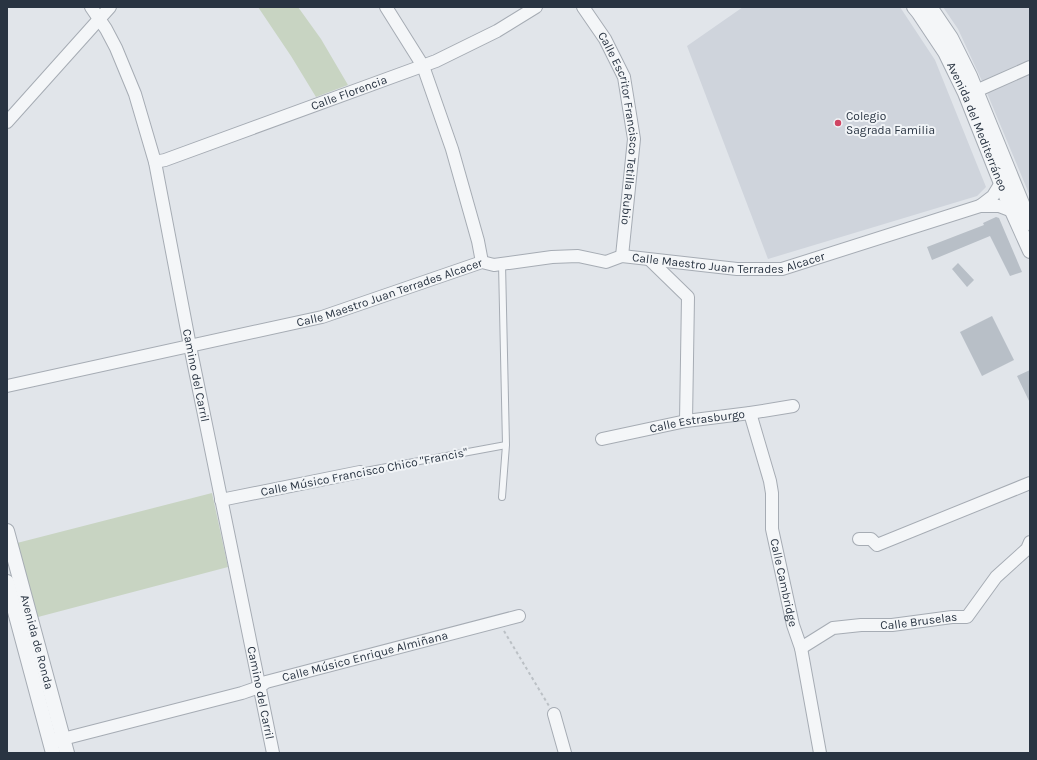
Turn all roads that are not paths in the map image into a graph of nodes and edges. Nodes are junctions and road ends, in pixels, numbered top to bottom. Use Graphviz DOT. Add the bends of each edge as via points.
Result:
graph roads {
  1 [pos="90,7"];
  2 [pos="110,7"];
  3 [pos="386,7"];
  4 [pos="536,7"];
  5 [pos="583,7"];
  6 [pos="914,7"];
  7 [pos="930,7"];
  8 [pos="99,19"];
  9 [pos="422,66"];
  10 [pos="1030,68"];
  11 [pos="976,91"];
  12 [pos="7,122"];
  13 [pos="155,162"];
  14 [pos="1001,183"];
  15 [pos="980,206"];
  16 [pos="1012,211"];
  17 [pos="1030,223"];
  18 [pos="1030,251"];
  19 [pos="622,256"];
  20 [pos="650,260"];
  21 [pos="482,262"];
  22 [pos="502,264"];
  23 [pos="190,346"];
  24 [pos="7,386"];
  25 [pos="793,406"];
  26 [pos="750,413"];
  27 [pos="686,421"];
  28 [pos="602,438"];
  29 [pos="506,445"];
  30 [pos="360,472"];
  31 [pos="1030,483"];
  32 [pos="502,497"];
  33 [pos="221,500"];
  34 [pos="7,531"];
  35 [pos="859,539"];
  36 [pos="1030,542"];
  37 [pos="7,582"];
  38 [pos="519,616"];
  39 [pos="801,648"];
  40 [pos="259,687"];
  41 [pos="554,714"];
  42 [pos="55,745"];
  43 [pos="67,753"];
  44 [pos="273,753"];
  45 [pos="565,753"];
  46 [pos="820,753"];
  1 -- 8 [label="street, Camino del Carril"];
  2 -- 8 [label="street"];
  3 -- 9 [label="street"];
  4 -- 9 [label="street, Calle Florencia" via="497,31"];
  5 -- 19 [label="street, Calle Escritor Francisco Tetilla Rubio" via="605,39 624,77 634,139"];
  6 -- 14 [label="street, Avenida del Mediterráneo" via="945,52 965,93"];
  7 -- 11 [label="street, Avenida del Mediterráneo" via="951,38"];
  8 -- 12 [label="street"];
  8 -- 13 [label="street, Camino del Carril" via="116,48 135,94"];
  9 -- 13 [label="street, Calle Florencia"];
  9 -- 21 [label="street" via="452,149"];
  10 -- 11 [label="street"];
  11 -- 17 [label="street, Avenida del Mediterráneo"];
  13 -- 23 [label="street, Camino del Carril"];
  14 -- 15 [label="street, Calle Maestro Juan Terrades Alcacer" via="993,196"];
  14 -- 16 [label="street, Avenida del Mediterráneo"];
  15 -- 16 [label="street, Calle Maestro Juan Terrades Alcacer" via="999,206"];
  15 -- 20 [label="street, Calle Maestro Juan Terrades Alcacer" via="782,269 737,269"];
  16 -- 18 [label="street, Avenida del Mediterráneo"];
  19 -- 20 [label="street, Calle Maestro Juan Terrades Alcacer"];
  19 -- 22 [label="street, Calle Maestro Juan Terrades Alcacer" via="606,262 578,256"];
  20 -- 27 [label="street" via="688,298"];
  21 -- 22 [label="street, Calle Maestro Juan Terrades Alcacer"];
  21 -- 23 [label="street, Calle Maestro Juan Terrades Alcacer" via="322,317"];
  22 -- 29 [label="lane"];
  23 -- 24 [label="street, Calle Maestro Juan Terrades Alcacer"];
  23 -- 33 [label="street, Camino del Carril"];
  25 -- 26 [label="street, Calle Estrasburgo"];
  26 -- 27 [label="street, Calle Estrasburgo"];
  26 -- 39 [label="street, Calle Cambridge" via="770,481 772,529 793,625"];
  27 -- 28 [label="street, Calle Estrasburgo"];
  29 -- 30 [label="lane, Calle Músico Francisco Chico \"Francis\""];
  29 -- 32 [label="lane"];
  30 -- 33 [label="street, Calle Músico Francisco Chico \"Francis\""];
  31 -- 35 [label="street" via="877,545 871,538"];
  33 -- 40 [label="street, Camino del Carril"];
  34 -- 42 [label="street, Avenida de Ronda"];
  36 -- 39 [label="street, Calle Bruselas" via="1027,549 996,577 967,617 833,628"];
  37 -- 42 [label="street, Avenida de Ronda"];
  38 -- 40 [label="street, Calle Músico Enrique Almiñana" via="266,682"];
  39 -- 46 [label="street, Calle Cambridge"];
  40 -- 42 [label="street, Calle Músico Enrique Almiñana"];
  40 -- 44 [label="street, Camino del Carril"];
  41 -- 45 [label="street"];
  42 -- 43 [label="street, Avenida de Ronda"];
}
